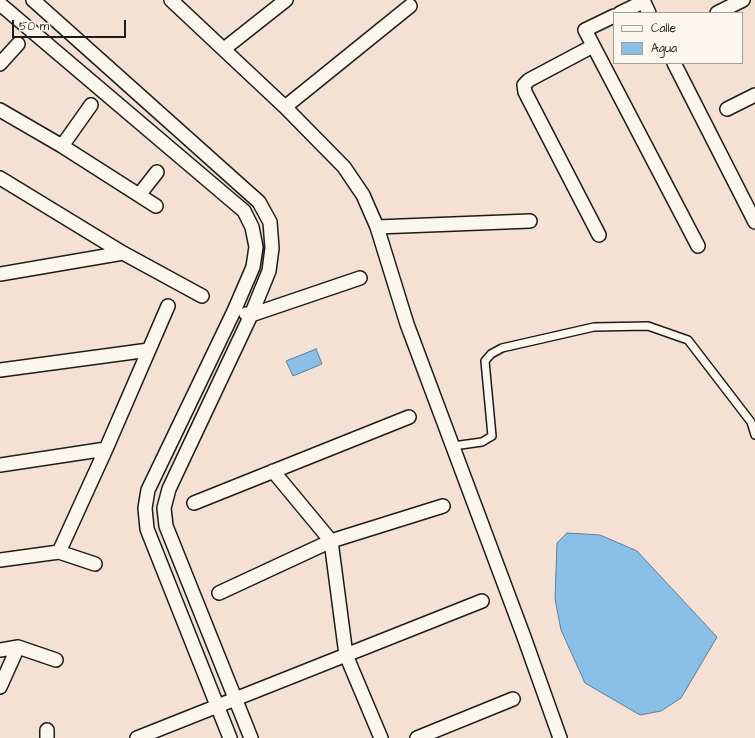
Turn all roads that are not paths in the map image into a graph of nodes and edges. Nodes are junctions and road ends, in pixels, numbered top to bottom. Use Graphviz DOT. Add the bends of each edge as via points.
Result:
graph roads {
  1 [pos="33,0"];
  2 [pos="171,0"];
  3 [pos="286,0"];
  4 [pos="743,0"];
  5 [pos="0,4"];
  6 [pos="645,5"];
  7 [pos="410,6"];
  8 [pos="623,12"];
  9 [pos="719,12"];
  10 [pos="613,16"];
  11 [pos="18,44"];
  12 [pos="593,46"];
  13 [pos="224,49"];
  14 [pos="0,64"];
  15 [pos="675,64"];
  16 [pos="115,73"];
  17 [pos="101,90"];
  18 [pos="755,95"];
  19 [pos="91,105"];
  20 [pos="284,107"];
  21 [pos="727,109"];
  22 [pos="0,110"];
  23 [pos="62,146"];
  24 [pos="157,172"];
  25 [pos="0,179"];
  26 [pos="139,195"];
  27 [pos="259,202"];
  28 [pos="156,206"];
  29 [pos="244,211"];
  30 [pos="530,220"];
  31 [pos="755,222"];
  32 [pos="377,226"];
  33 [pos="599,235"];
  34 [pos="698,246"];
  35 [pos="124,253"];
  36 [pos="0,274"];
  37 [pos="360,278"];
  38 [pos="202,296"];
  39 [pos="168,306"];
  40 [pos="234,311"];
  41 [pos="251,315"];
  42 [pos="149,350"];
  43 [pos="0,370"];
  44 [pos="409,417"];
  45 [pos="755,435"];
  46 [pos="453,446"];
  47 [pos="106,449"];
  48 [pos="0,465"];
  49 [pos="273,471"];
  50 [pos="194,503"];
  51 [pos="443,506"];
  52 [pos="331,541"];
  53 [pos="59,552"];
  54 [pos="0,560"];
  55 [pos="95,564"];
  56 [pos="219,593"];
  57 [pos="482,601"];
  58 [pos="197,605"];
  59 [pos="180,612"];
  60 [pos="18,647"];
  61 [pos="0,650"];
  62 [pos="346,655"];
  63 [pos="56,660"];
  64 [pos="0,687"];
  65 [pos="235,698"];
  66 [pos="514,699"];
  67 [pos="217,706"];
  68 [pos="138,738"];
  69 [pos="230,738"];
  70 [pos="251,738"];
  71 [pos="381,738"];
  72 [pos="416,738"];
  73 [pos="560,738"];
  1 -- 16 [label="street"];
  2 -- 13 [label="street"];
  3 -- 13 [label="street"];
  4 -- 9 [label="street"];
  5 -- 17 [label="street"];
  6 -- 8 [label="street"];
  7 -- 20 [label="street"];
  10 -- 12 [label="street" via="585,30"];
  11 -- 14 [label="street"];
  12 -- 33 [label="street" via="524,85 525,92"];
  12 -- 34 [label="street"];
  13 -- 20 [label="street"];
  15 -- 31 [label="street"];
  16 -- 17 [label="street"];
  16 -- 27 [label="street"];
  17 -- 29 [label="street"];
  18 -- 21 [label="street"];
  19 -- 23 [label="street"];
  20 -- 32 [label="street" via="344,167 363,195"];
  22 -- 23 [label="street"];
  23 -- 26 [label="street"];
  24 -- 26 [label="street"];
  25 -- 35 [label="street"];
  26 -- 28 [label="street"];
  27 -- 29 [label="street"];
  27 -- 41 [label="street" via="270,222 272,248 269,271"];
  29 -- 40 [label="street" via="252,227 256,247 253,266"];
  30 -- 32 [label="street"];
  32 -- 46 [label="street" via="407,324"];
  35 -- 36 [label="street"];
  35 -- 38 [label="street"];
  37 -- 41 [label="street"];
  39 -- 42 [label="street"];
  40 -- 41 [label="street"];
  40 -- 59 [label="street" via="148,490 145,508 147,529"];
  41 -- 58 [label="street" via="169,489 164,508 166,526"];
  42 -- 43 [label="street"];
  42 -- 47 [label="street"];
  44 -- 49 [label="street"];
  45 -- 46 [label="lane" via="751,422 688,340 648,326 594,327 502,348 490,354 485,361 492,436 482,442"];
  46 -- 73 [label="street"];
  47 -- 48 [label="street"];
  47 -- 53 [label="street"];
  49 -- 50 [label="street"];
  49 -- 52 [label="street"];
  51 -- 52 [label="street"];
  52 -- 56 [label="street"];
  52 -- 62 [label="street"];
  53 -- 54 [label="street"];
  53 -- 55 [label="street"];
  57 -- 62 [label="street"];
  58 -- 59 [label="street"];
  58 -- 65 [label="street"];
  59 -- 67 [label="street"];
  60 -- 61 [label="street"];
  60 -- 63 [label="street"];
  60 -- 64 [label="street"];
  62 -- 65 [label="street"];
  62 -- 71 [label="street"];
  65 -- 67 [label="street"];
  65 -- 70 [label="street"];
  66 -- 72 [label="street"];
  67 -- 68 [label="street"];
  67 -- 69 [label="street"];
}
